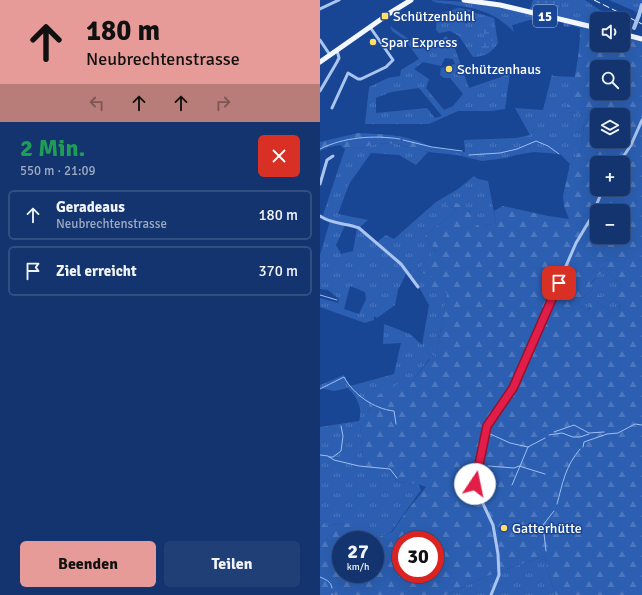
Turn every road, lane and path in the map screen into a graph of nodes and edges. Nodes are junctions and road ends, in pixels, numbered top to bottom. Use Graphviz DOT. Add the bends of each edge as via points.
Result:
graph roads {
  1 [pos="339,0"];
  2 [pos="411,0"];
  3 [pos="464,0"];
  4 [pos="642,5"];
  5 [pos="320,9"];
  6 [pos="590,26"];
  7 [pos="370,27"];
  8 [pos="632,36"];
  9 [pos="642,39"];
  10 [pos="320,40"];
  11 [pos="337,50"];
  12 [pos="330,55"];
  13 [pos="320,62"];
  14 [pos="320,91"];
  15 [pos="332,108"];
  16 [pos="642,120"];
  17 [pos="333,156"];
  18 [pos="624,156"];
  19 [pos="320,184"];
  20 [pos="600,196"];
  21 [pos="320,216"];
  22 [pos="418,287"];
  23 [pos="491,595"];
  1 -- 5 [label="street"];
  2 -- 7 [label="main road"];
  3 -- 6 [label="main road, 15" via="505,6"];
  4 -- 8 [label="street, bridge"];
  7 -- 11 [label="main road"];
  7 -- 15 [label="street" via="393,60 386,67 361,79 348,73"];
  8 -- 9 [label="main road"];
  10 -- 12 [label="street"];
  11 -- 12 [label="main road"];
  11 -- 14 [label="street" via="339,58"];
  12 -- 13 [label="main road"];
  16 -- 18 [label="street"];
  17 -- 19 [label="street" via="327,160"];
  20 -- 23 [label="street" via="576,242 513,388 487,426 475,484 494,527 498,554 499,575"];
  21 -- 22 [label="street" via="359,228 401,264"];
}
